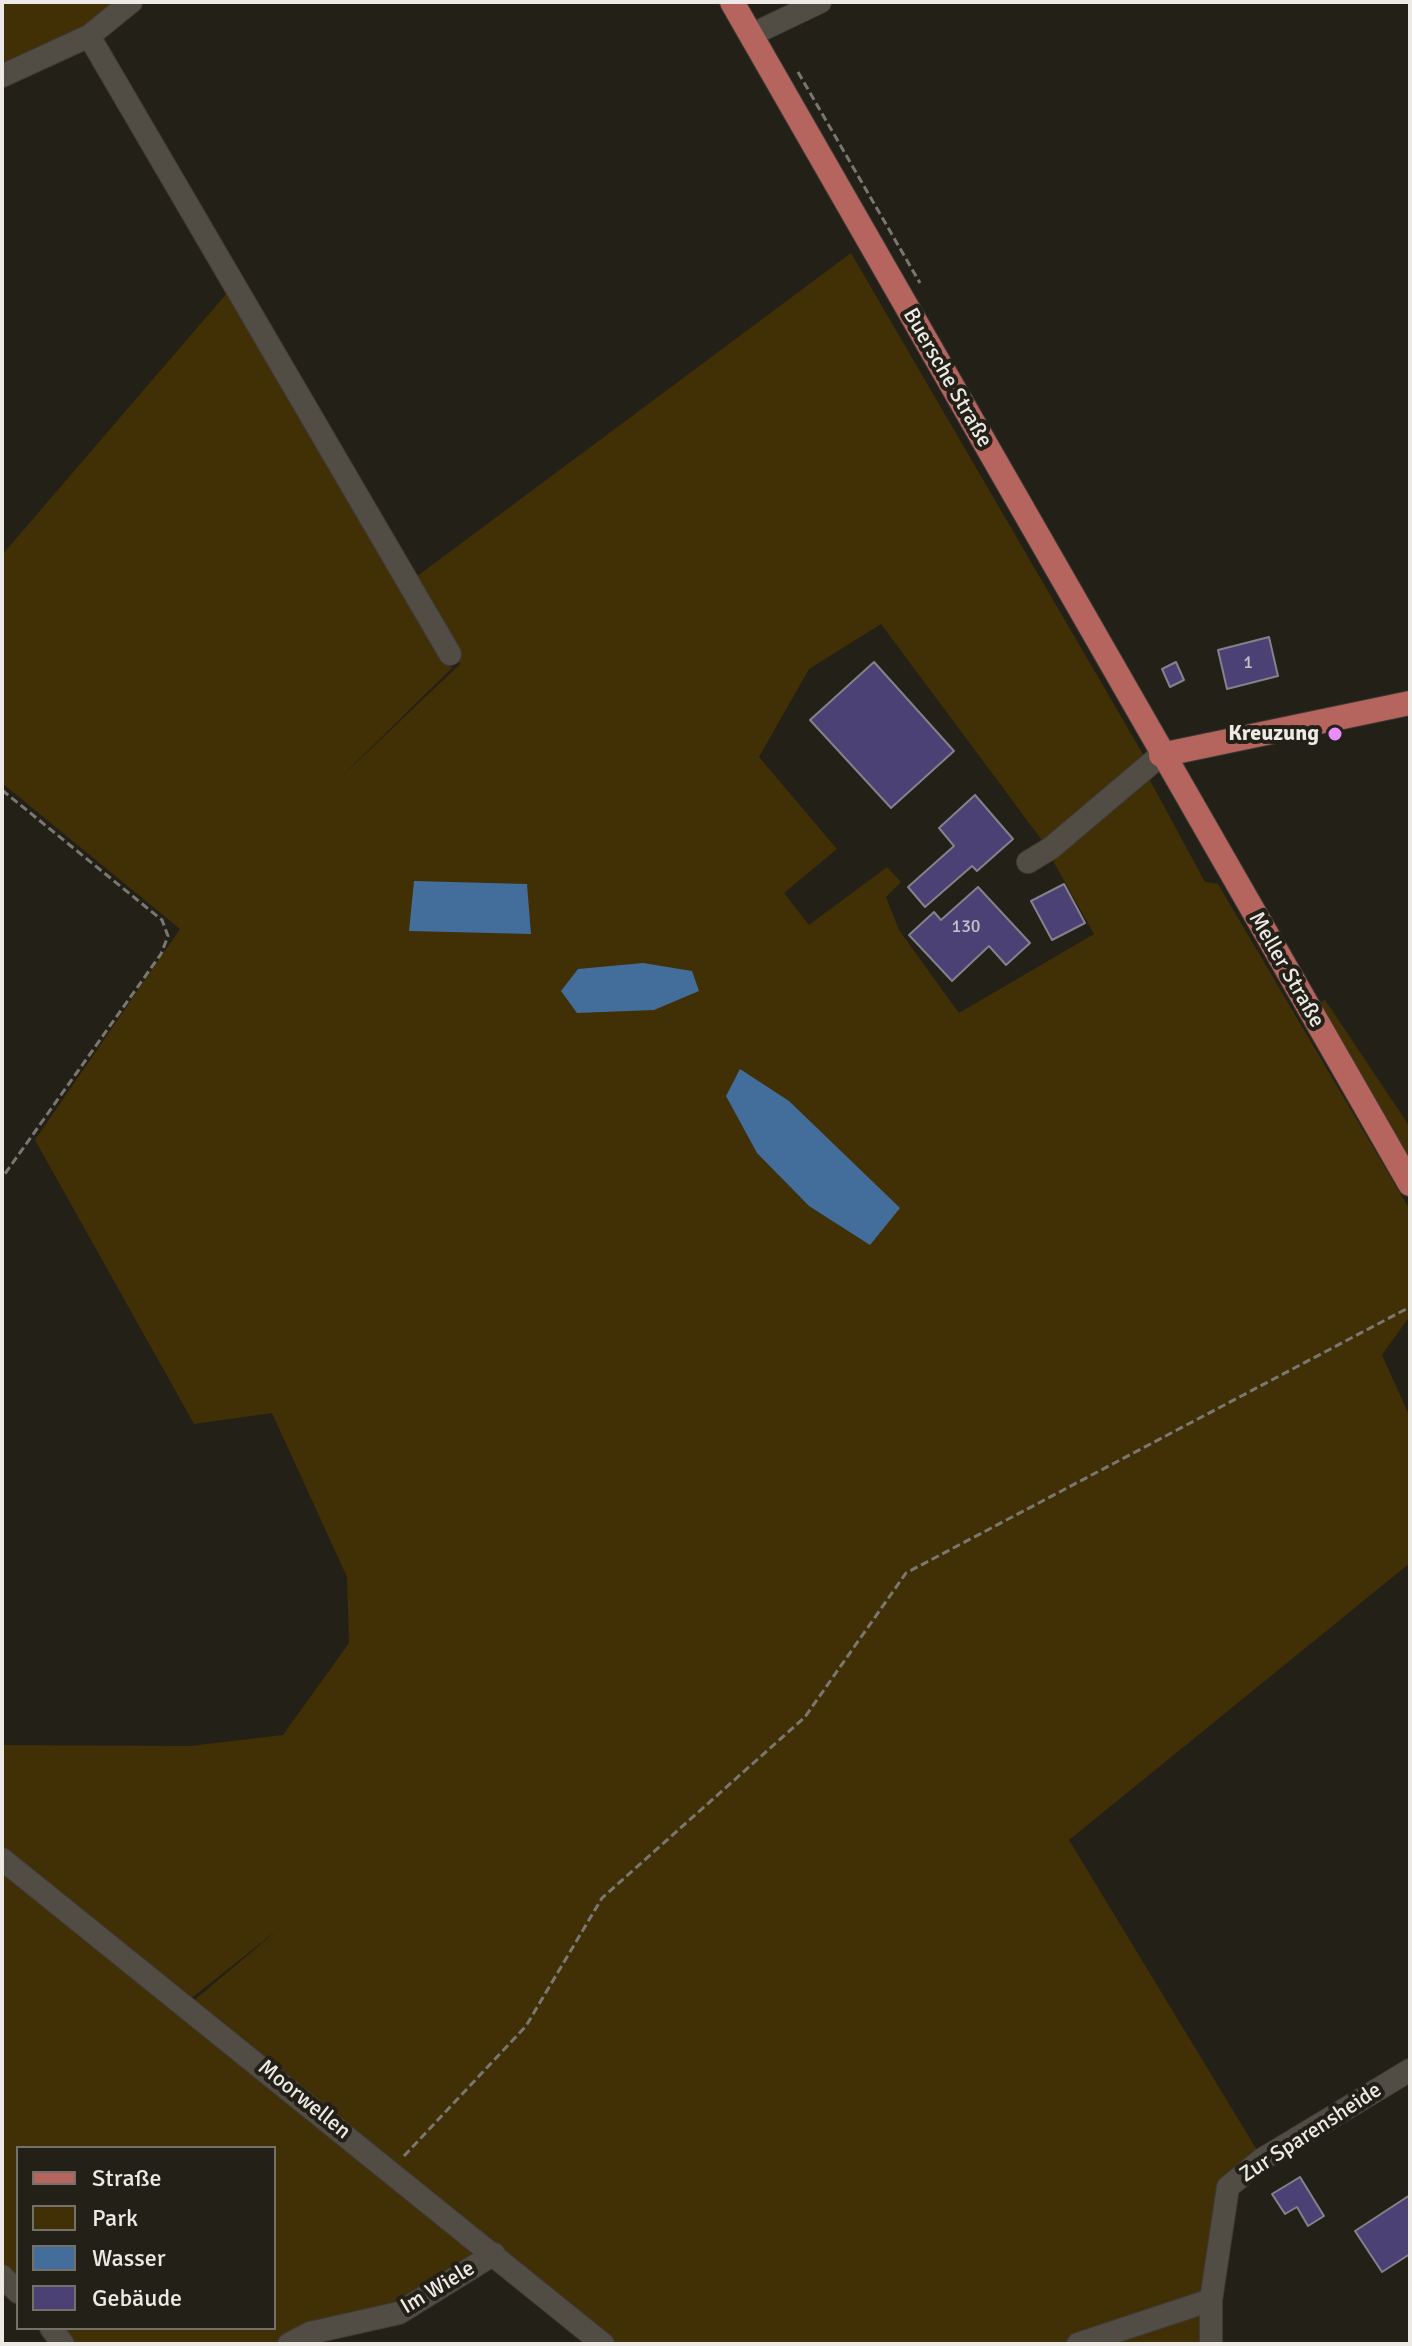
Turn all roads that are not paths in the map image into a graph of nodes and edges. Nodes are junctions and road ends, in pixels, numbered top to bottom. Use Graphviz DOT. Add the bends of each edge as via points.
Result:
graph roads {
  1 [pos="131,2"];
  2 [pos="732,2"];
  3 [pos="820,2"];
  4 [pos="751,35"];
  5 [pos="89,36"];
  6 [pos="2,76"];
  7 [pos="450,654"];
  8 [pos="1410,703"];
  9 [pos="1161,755"];
  10 [pos="1028,862"];
  11 [pos="1410,1184"];
  12 [pos="2,1859"];
  13 [pos="1410,2070"];
  14 [pos="494,2254"];
  15 [pos="1211,2300"];
  16 [pos="289,2344"];
  17 [pos="603,2344"];
  18 [pos="1078,2344"];
  19 [pos="1211,2344"];
  1 -- 5 [label="street"];
  2 -- 4 [label="main road, Buersche Straße"];
  3 -- 4 [label="street"];
  4 -- 9 [label="main road, Buersche Straße"];
  5 -- 6 [label="street"];
  5 -- 7 [label="street"];
  8 -- 9 [label="main road"];
  9 -- 10 [label="street"];
  9 -- 11 [label="main road, Meller Straße"];
  12 -- 14 [label="street, Moorwellen"];
  13 -- 15 [label="street, Zur Sparensheide" via="1261,2160 1228,2187"];
  14 -- 16 [label="street, Im Wiele" via="399,2313 310,2333"];
  14 -- 17 [label="street, Moorwellen"];
  15 -- 18 [label="street"];
  15 -- 19 [label="street, Zur Sparensheide"];
}
